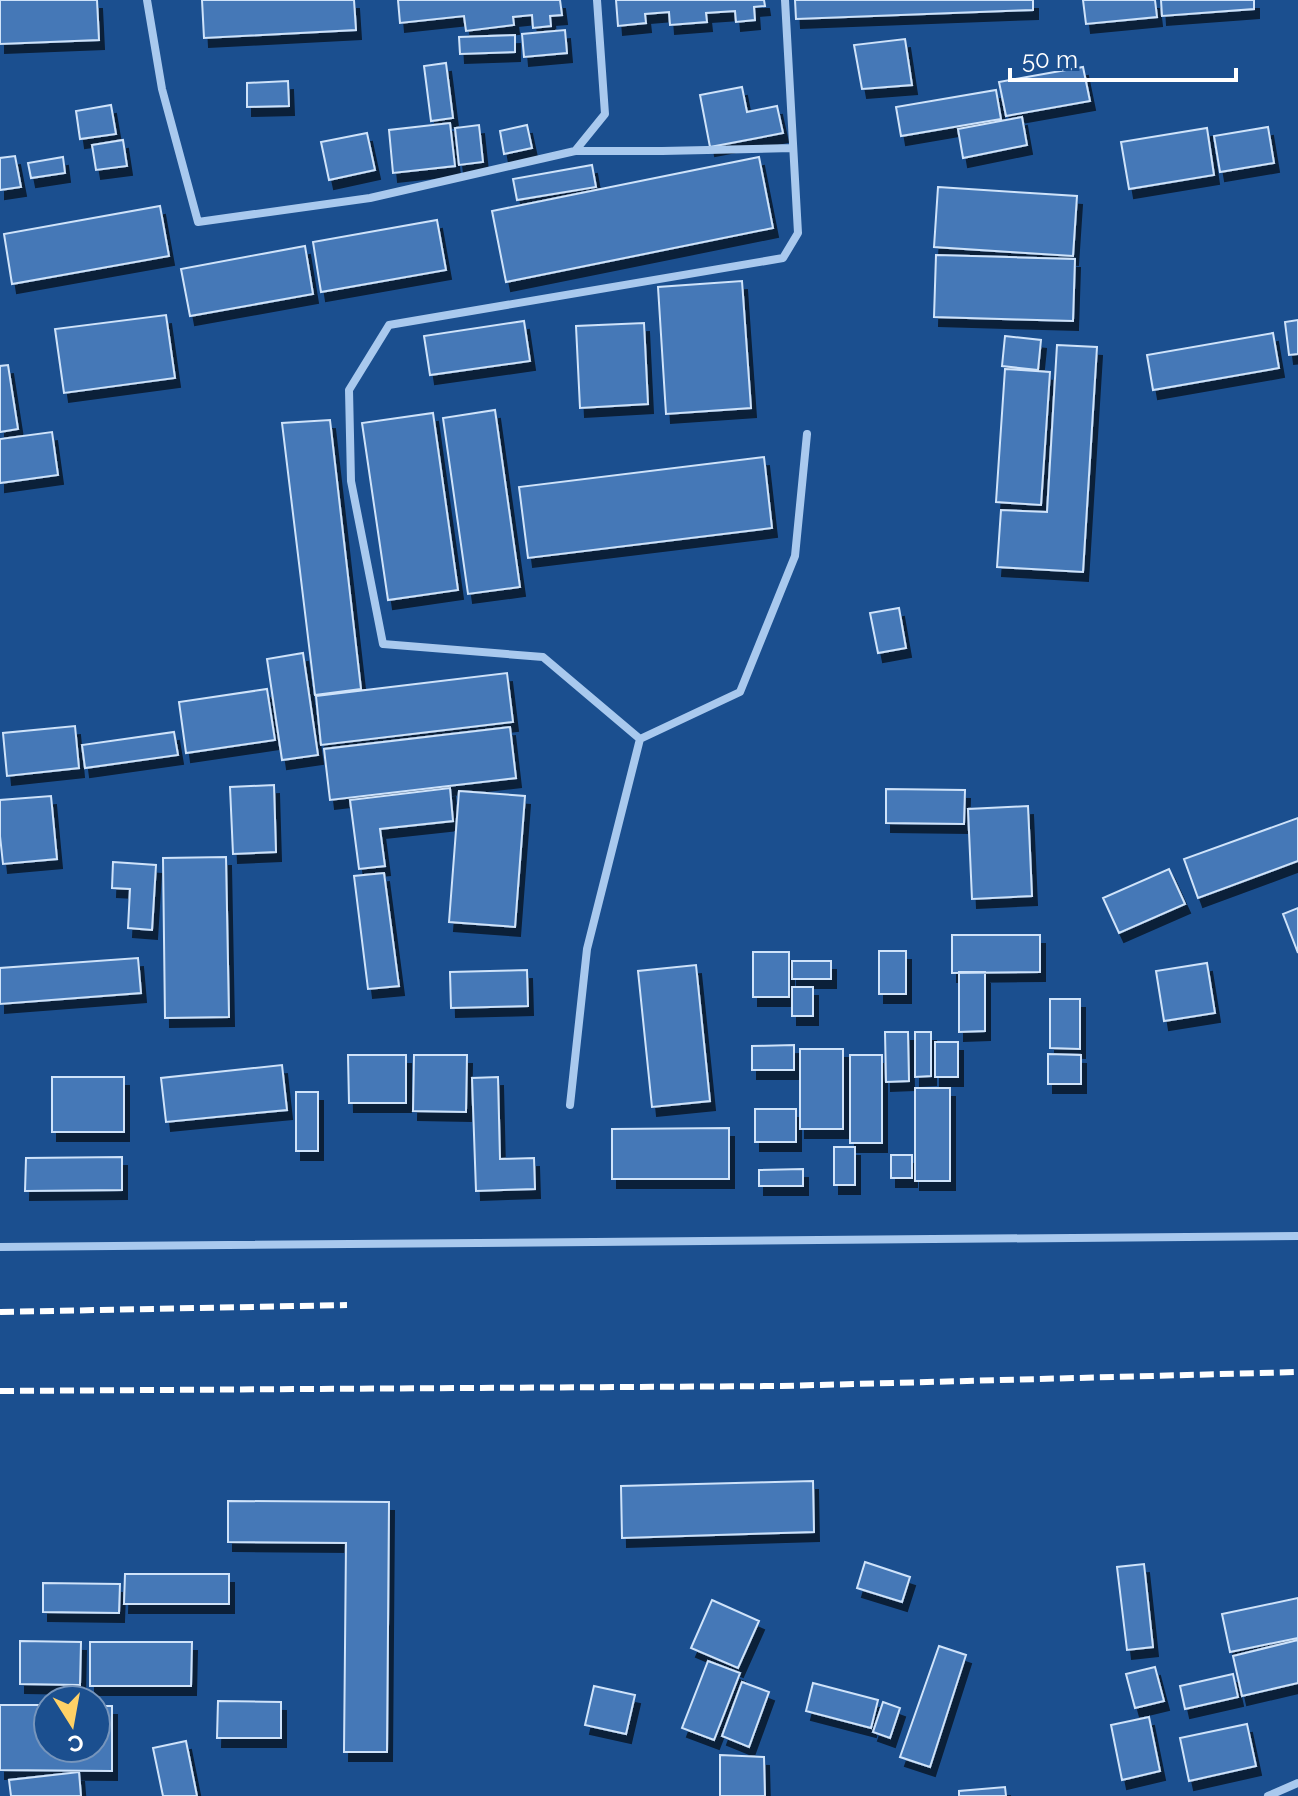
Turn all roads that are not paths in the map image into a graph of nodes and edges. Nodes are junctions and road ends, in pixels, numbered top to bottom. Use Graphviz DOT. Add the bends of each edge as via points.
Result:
graph roads {
  1 [pos="147,0"];
  2 [pos="597,0"];
  3 [pos="785,0"];
  4 [pos="792,148"];
  5 [pos="575,151"];
  6 [pos="807,434"];
  7 [pos="640,739"];
  8 [pos="570,1105"];
  9 [pos="1298,1236"];
  10 [pos="0,1247"];
  11 [pos="1298,1783"];
  12 [pos="1268,1796"];
  1 -- 5 [label="street" via="162,89 198,222 370,198"];
  2 -- 5 [label="street" via="605,114"];
  3 -- 4 [label="street"];
  4 -- 5 [label="street"];
  4 -- 7 [label="street" via="798,233 783,258 389,325 349,390 351,481 383,644 543,657"];
  6 -- 7 [label="street" via="795,556 740,692"];
  7 -- 8 [label="street" via="587,949"];
  9 -- 10 [label="street"];
  11 -- 12 [label="street"];
}
